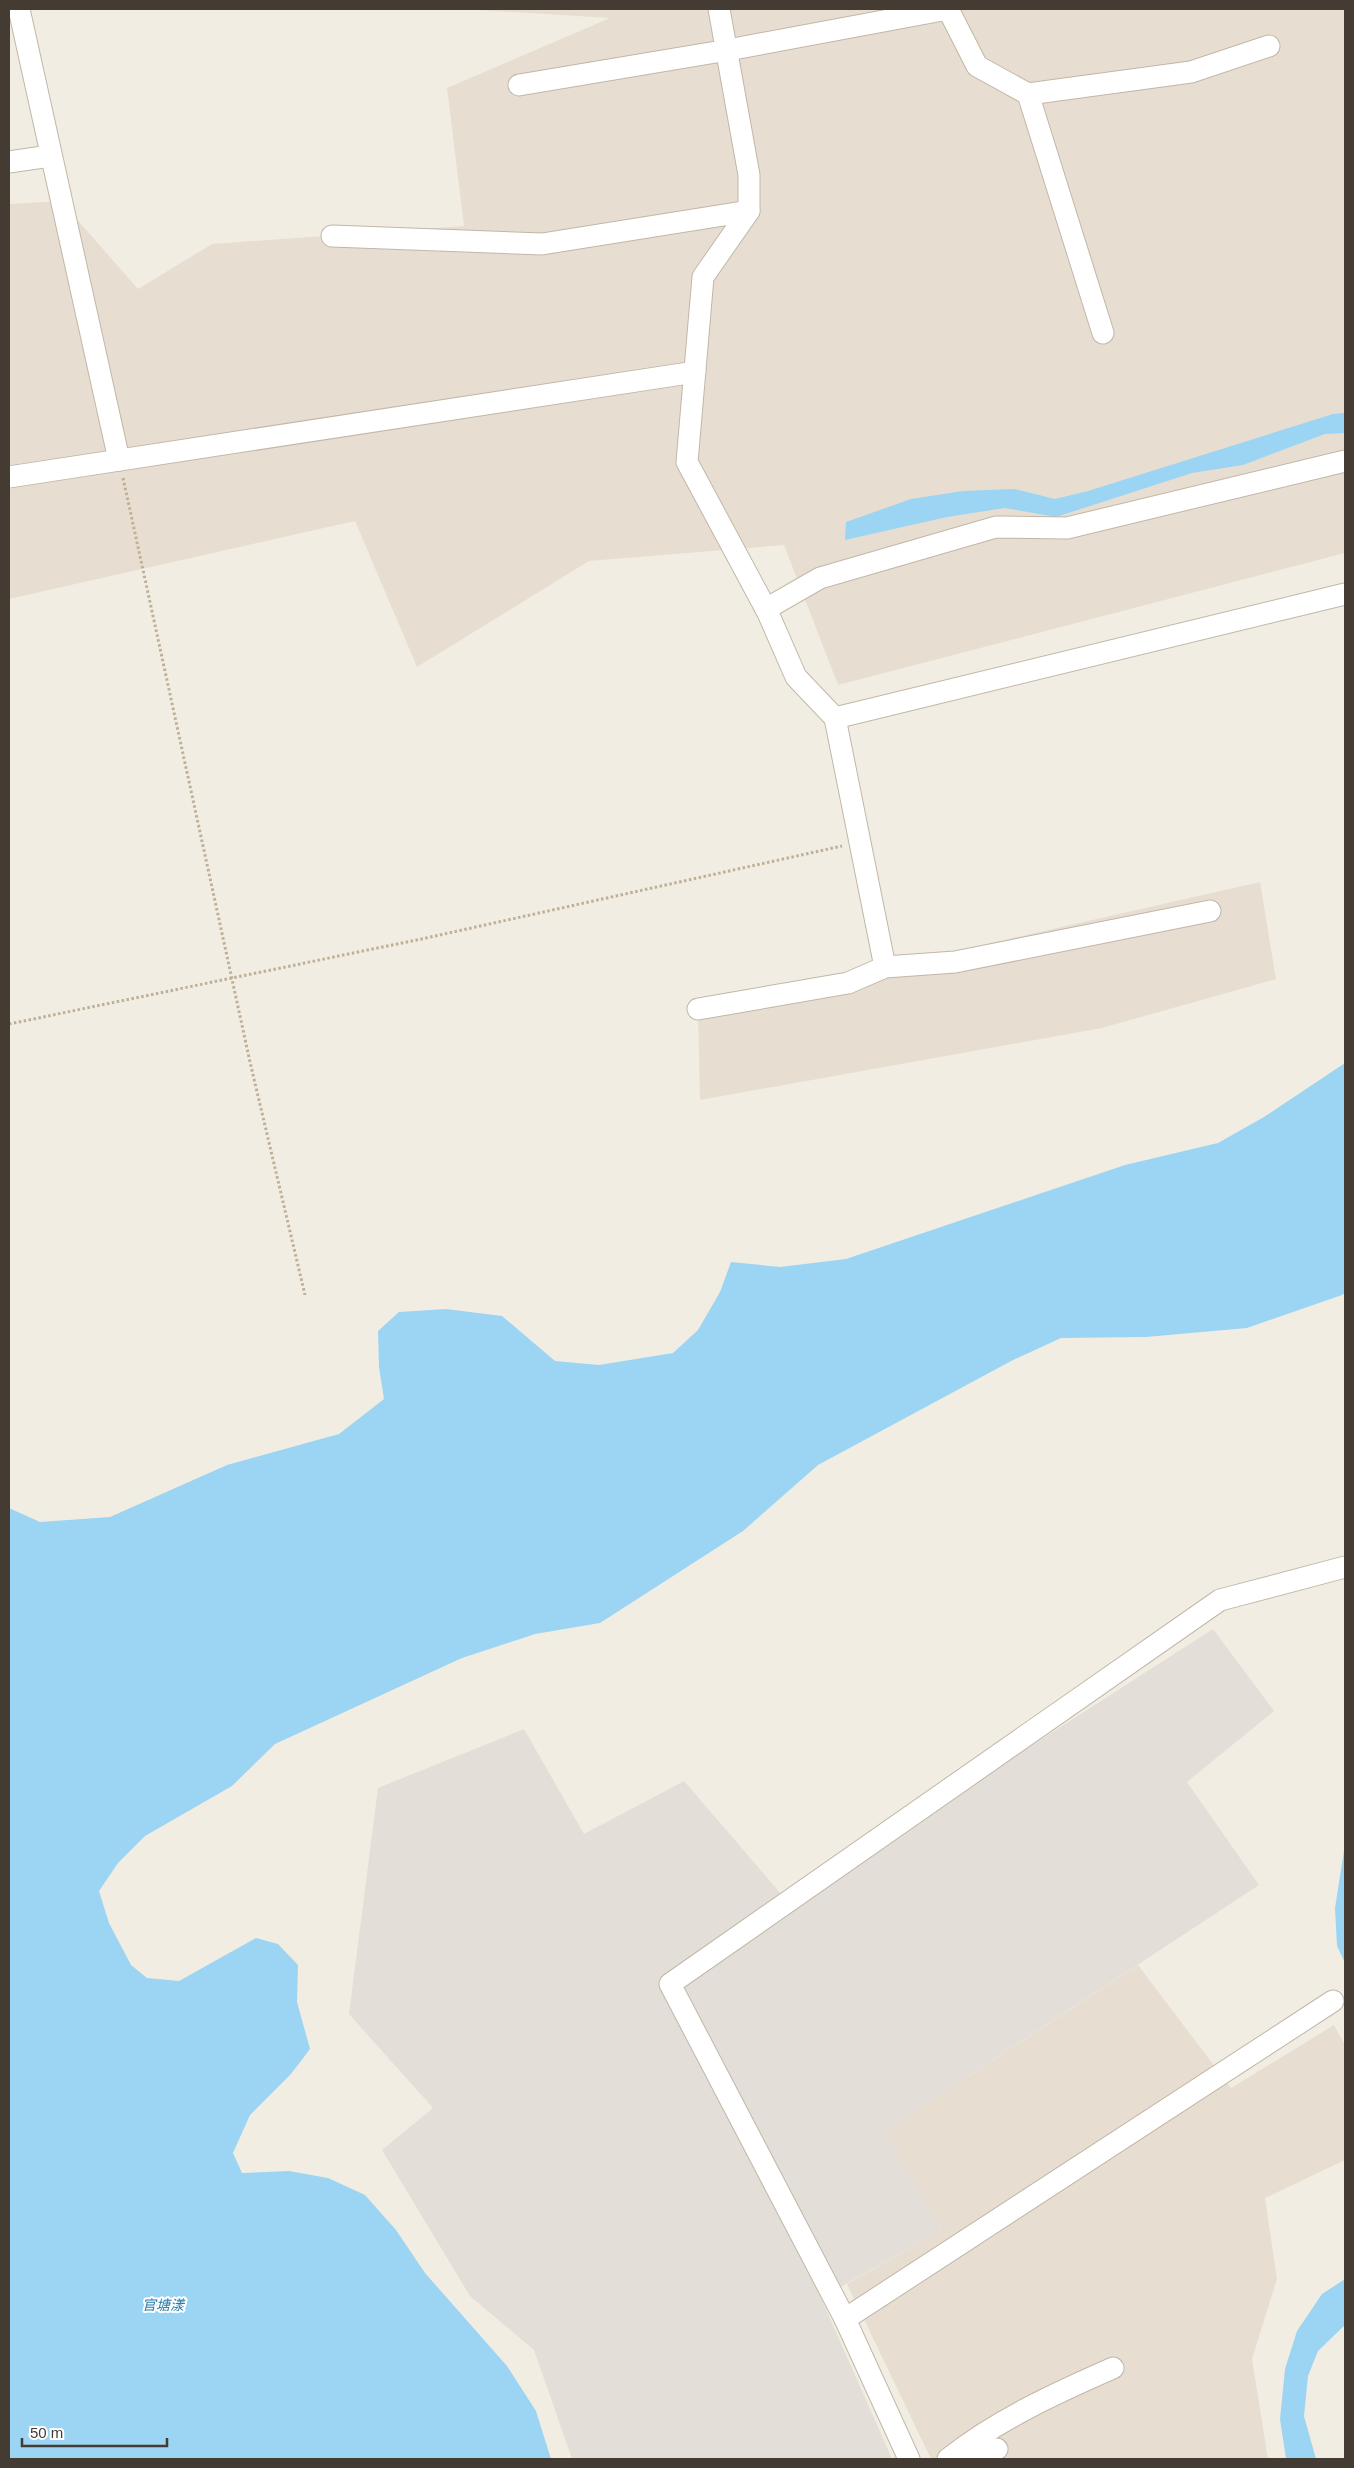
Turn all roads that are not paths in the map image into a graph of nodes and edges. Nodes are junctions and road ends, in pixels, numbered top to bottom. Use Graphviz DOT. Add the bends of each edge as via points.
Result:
graph roads {
  1 [pos="19,9"];
  2 [pos="719,9"];
  3 [pos="948,9"];
  4 [pos="1269,46"];
  5 [pos="728,50"];
  6 [pos="519,85"];
  7 [pos="1028,94"];
  8 [pos="50,156"];
  9 [pos="9,162"];
  10 [pos="749,211"];
  11 [pos="332,236"];
  12 [pos="1103,333"];
  13 [pos="695,372"];
  14 [pos="119,460"];
  15 [pos="1345,461"];
  16 [pos="9,477"];
  17 [pos="1345,594"];
  18 [pos="766,609"];
  19 [pos="835,718"];
  20 [pos="1210,911"];
  21 [pos="885,967"];
  22 [pos="698,1009"];
  23 [pos="1345,1567"];
  24 [pos="1333,2001"];
  25 [pos="845,2319"];
  26 [pos="1113,2368"];
  27 [pos="997,2449"];
  28 [pos="909,2459"];
  29 [pos="948,2459"];
  30 [pos="975,2459"];
  1 -- 8 [label="street"];
  2 -- 5 [label="street"];
  3 -- 5 [label="street"];
  3 -- 7 [label="street" via="977,66"];
  4 -- 7 [label="street" via="1190,72"];
  5 -- 6 [label="street"];
  5 -- 10 [label="street" via="749,175"];
  7 -- 12 [label="street"];
  8 -- 9 [label="street"];
  8 -- 14 [label="street"];
  10 -- 11 [label="street" via="542,244"];
  10 -- 13 [label="street" via="703,277"];
  13 -- 14 [label="street"];
  13 -- 18 [label="street" via="687,462"];
  14 -- 16 [label="street"];
  15 -- 18 [label="street" via="1067,528 996,527 820,578"];
  17 -- 19 [label="street"];
  18 -- 19 [label="street" via="796,677"];
  19 -- 21 [label="street"];
  20 -- 21 [label="street" via="955,962"];
  21 -- 22 [label="street" via="848,983"];
  23 -- 25 [label="street" via="1220,1600 670,1984"];
  24 -- 25 [label="street"];
  25 -- 28 [label="street"];
  26 -- 29 [label="street" via="1058,2392 971,2441"];
  27 -- 30 [label="street"];
}
